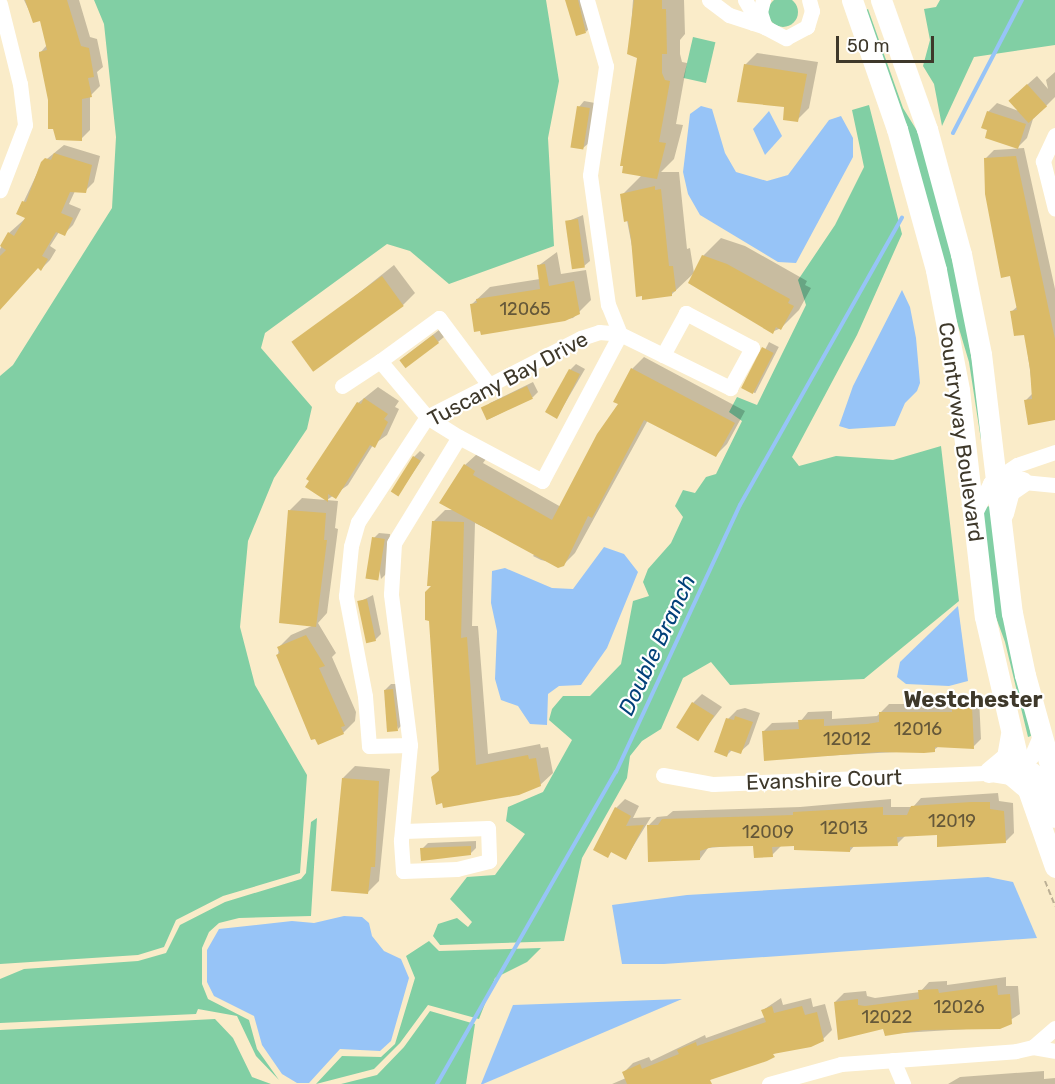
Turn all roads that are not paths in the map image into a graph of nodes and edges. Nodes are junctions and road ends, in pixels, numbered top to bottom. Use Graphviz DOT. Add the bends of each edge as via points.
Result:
graph roads {
  1 [pos="587,0"];
  2 [pos="709,0"];
  3 [pos="724,0"];
  4 [pos="744,0"];
  5 [pos="881,0"];
  6 [pos="812,1"];
  7 [pos="856,1"];
  8 [pos="0,4"];
  9 [pos="759,14"];
  10 [pos="729,15"];
  11 [pos="927,129"];
  12 [pos="1055,135"];
  13 [pos="0,190"];
  14 [pos="1055,209"];
  15 [pos="947,324"];
  16 [pos="620,334"];
  17 [pos="663,355"];
  18 [pos="380,361"];
  19 [pos="489,385"];
  20 [pos="342,386"];
  21 [pos="427,417"];
  22 [pos="459,437"];
  23 [pos="993,439"];
  24 [pos="1055,452"];
  25 [pos="1019,473"];
  26 [pos="998,477"];
  27 [pos="1055,485"];
  28 [pos="974,517"];
  29 [pos="1002,519"];
  30 [pos="1011,732"];
  31 [pos="1040,736"];
  32 [pos="410,745"];
  33 [pos="1019,764"];
  34 [pos="987,772"];
  35 [pos="663,775"];
  36 [pos="1055,783"];
  37 [pos="1029,794"];
  38 [pos="1055,817"];
  39 [pos="404,831"];
  40 [pos="1053,859"];
  41 [pos="1055,1028"];
  42 [pos="1033,1047"];
  43 [pos="1055,1051"];
  44 [pos="893,1060"];
  45 [pos="769,1084"];
  46 [pos="903,1084"];
  1 -- 16 [label="street, Tuscany Bay Drive" via="606,66 590,175 608,305"];
  2 -- 10 [label="street"];
  3 -- 10 [label="street"];
  4 -- 9 [label="street"];
  5 -- 11 [label="street, Countryway Boulevard"];
  6 -- 9 [label="street" via="811,19 802,33 786,38"];
  7 -- 11 [label="street" via="905,99"];
  7 -- 15 [label="street, Countryway Boulevard" via="910,173"];
  8 -- 13 [label="street" via="20,84 25,125"];
  9 -- 10 [label="street"];
  11 -- 23 [label="street, Countryway Boulevard" via="961,254"];
  12 -- 14 [label="street" via="1043,160"];
  15 -- 26 [label="street" via="964,365 979,456"];
  15 -- 28 [label="street, Countryway Boulevard"];
  16 -- 17 [label="street, Tuscany Bay Drive"];
  16 -- 19 [label="street, Tuscany Bay Drive" via="598,332"];
  16 -- 22 [label="street, Tuscany Bay Drive" via="542,481"];
  17 -- 17 [label="street, Tuscany Bay Drive" via="686,313 752,348 729,388"];
  18 -- 19 [label="street" via="439,318"];
  18 -- 20 [label="street"];
  18 -- 21 [label="street"];
  19 -- 21 [label="street, Tuscany Bay Drive"];
  21 -- 22 [label="street"];
  21 -- 32 [label="street, Tuscany Bay Drive" via="358,522 351,546 346,596 365,696 369,746"];
  22 -- 32 [label="street, Tuscany Bay Drive" via="394,543 391,594"];
  23 -- 25 [label="street"];
  23 -- 26 [label="street, Countryway Boulevard"];
  24 -- 25 [label="street"];
  25 -- 26 [label="street"];
  25 -- 27 [label="street"];
  25 -- 29 [label="street" via="1006,497"];
  26 -- 28 [label="street" via="984,489"];
  26 -- 29 [label="street, Countryway Boulevard"];
  28 -- 30 [label="street, Countryway Boulevard" via="985,617"];
  29 -- 31 [label="street, Countryway Boulevard" via="1012,613"];
  30 -- 33 [label="street, Countryway Boulevard"];
  30 -- 34 [label="street" via="1007,757"];
  31 -- 33 [label="street" via="1035,752"];
  31 -- 36 [label="street, Countryway Boulevard"];
  32 -- 39 [label="street, Tuscany Bay Drive"];
  33 -- 34 [label="street, Evanshire Court"];
  33 -- 37 [label="street, Countryway Boulevard"];
  33 -- 38 [label="street" via="1042,786"];
  34 -- 35 [label="street, Evanshire Court" via="713,784"];
  34 -- 37 [label="street, Evanshire Court" via="1009,777"];
  37 -- 40 [label="street, Countryway Boulevard"];
  39 -- 39 [label="street, Tuscany Bay Drive" via="488,828 489,861 457,869 403,871"];
  41 -- 42 [label="street"];
  42 -- 43 [label="street"];
  42 -- 44 [label="street"];
  44 -- 45 [label="street" via="841,1064"];
  44 -- 46 [label="street"];
}
